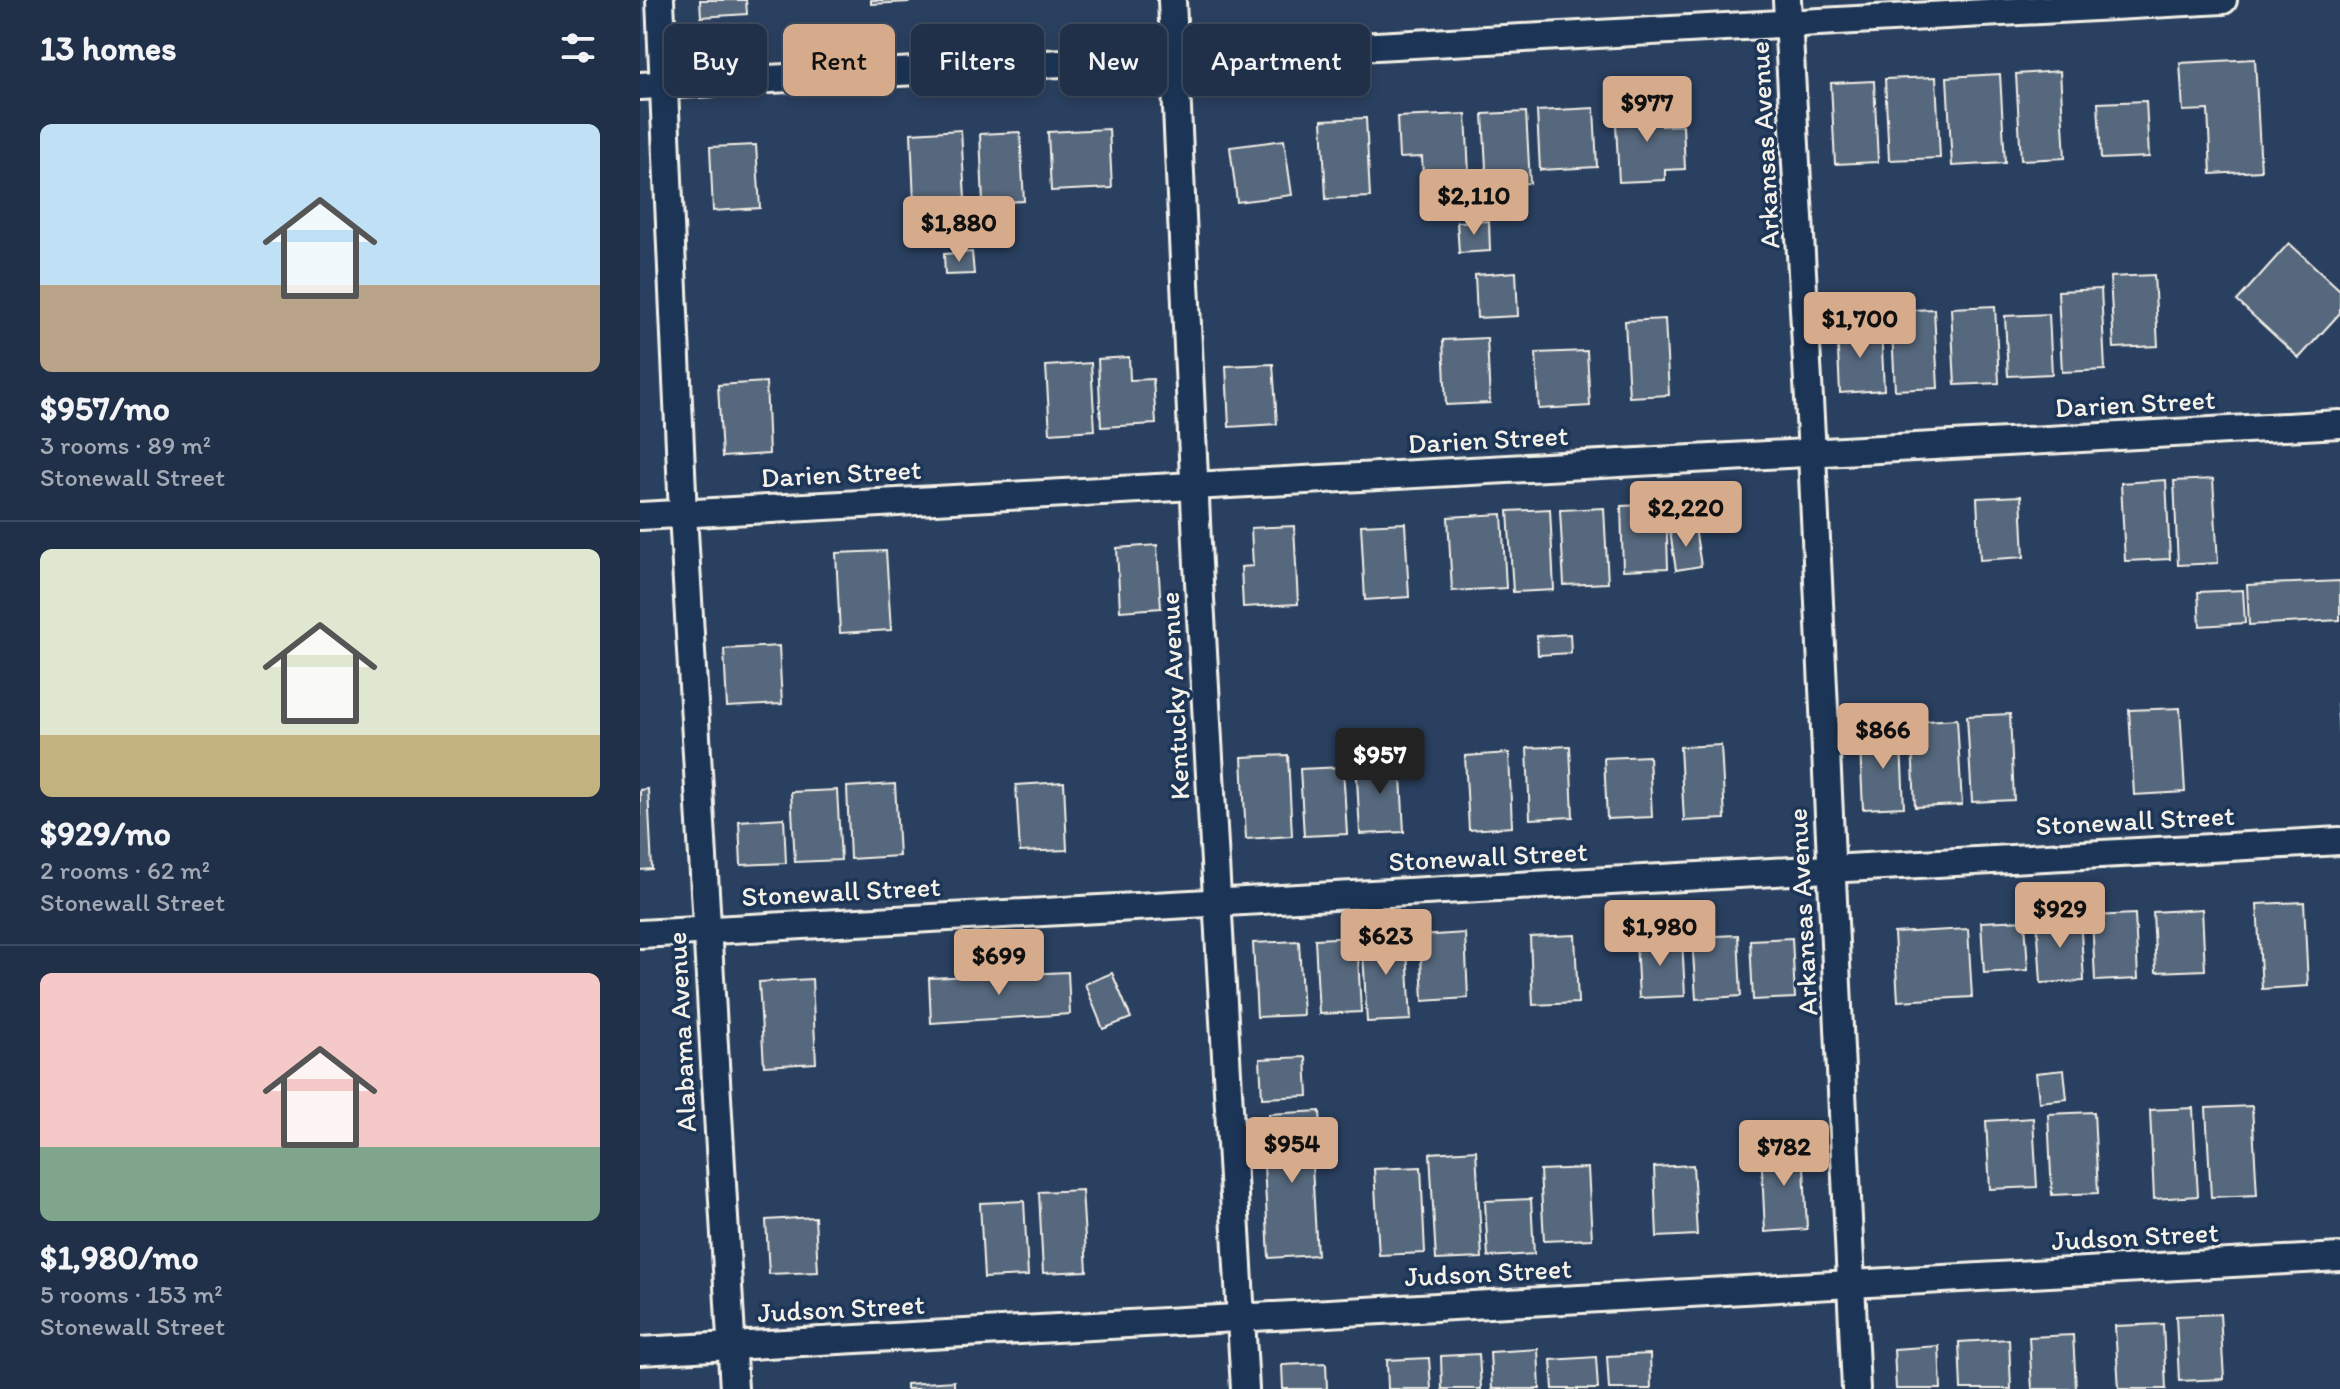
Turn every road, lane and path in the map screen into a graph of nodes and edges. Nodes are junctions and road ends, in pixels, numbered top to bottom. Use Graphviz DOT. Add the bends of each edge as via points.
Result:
graph roads {
  1 [pos="660,0"];
  2 [pos="1172,0"];
  3 [pos="2223,0"];
  4 [pos="1788,12"];
  5 [pos="1174,58"];
  6 [pos="652,85"];
  7 [pos="2340,424"];
  8 [pos="1812,454"];
  9 [pos="1196,486"];
  10 [pos="683,514"];
  11 [pos="640,516"];
  12 [pos="2340,841"];
  13 [pos="1832,869"];
  14 [pos="1217,904"];
  15 [pos="707,930"];
  16 [pos="640,934"];
  17 [pos="2340,1257"];
  18 [pos="1851,1283"];
  19 [pos="1241,1318"];
  20 [pos="732,1346"];
  21 [pos="640,1351"];
  22 [pos="734,1389"];
  23 [pos="1245,1389"];
  24 [pos="1856,1389"];
  1 -- 6 [label="street, Alabama Avenue"];
  2 -- 5 [label="street, Kentucky Avenue"];
  3 -- 4 [label="street"];
  4 -- 5 [label="street"];
  4 -- 8 [label="street, Arkansas Avenue"];
  5 -- 6 [label="street"];
  5 -- 9 [label="street, Kentucky Avenue"];
  6 -- 10 [label="street, Alabama Avenue"];
  7 -- 8 [label="street, Darien Street"];
  8 -- 9 [label="street, Darien Street"];
  8 -- 13 [label="street, Arkansas Avenue"];
  9 -- 10 [label="street, Darien Street"];
  9 -- 14 [label="street, Kentucky Avenue"];
  10 -- 11 [label="street, Darien Street"];
  10 -- 15 [label="street, Alabama Avenue"];
  12 -- 13 [label="street, Stonewall Street"];
  13 -- 14 [label="street, Stonewall Street"];
  13 -- 18 [label="street, Arkansas Avenue"];
  14 -- 15 [label="street, Stonewall Street"];
  14 -- 19 [label="street, Kentucky Avenue"];
  15 -- 16 [label="street, Stonewall Street"];
  15 -- 20 [label="street, Alabama Avenue"];
  17 -- 18 [label="street, Judson Street"];
  18 -- 19 [label="street, Judson Street"];
  18 -- 24 [label="street, Arkansas Avenue"];
  19 -- 20 [label="street, Judson Street"];
  19 -- 23 [label="street, Kentucky Avenue"];
  20 -- 21 [label="street, Judson Street"];
  20 -- 22 [label="street, Alabama Avenue"];
}
